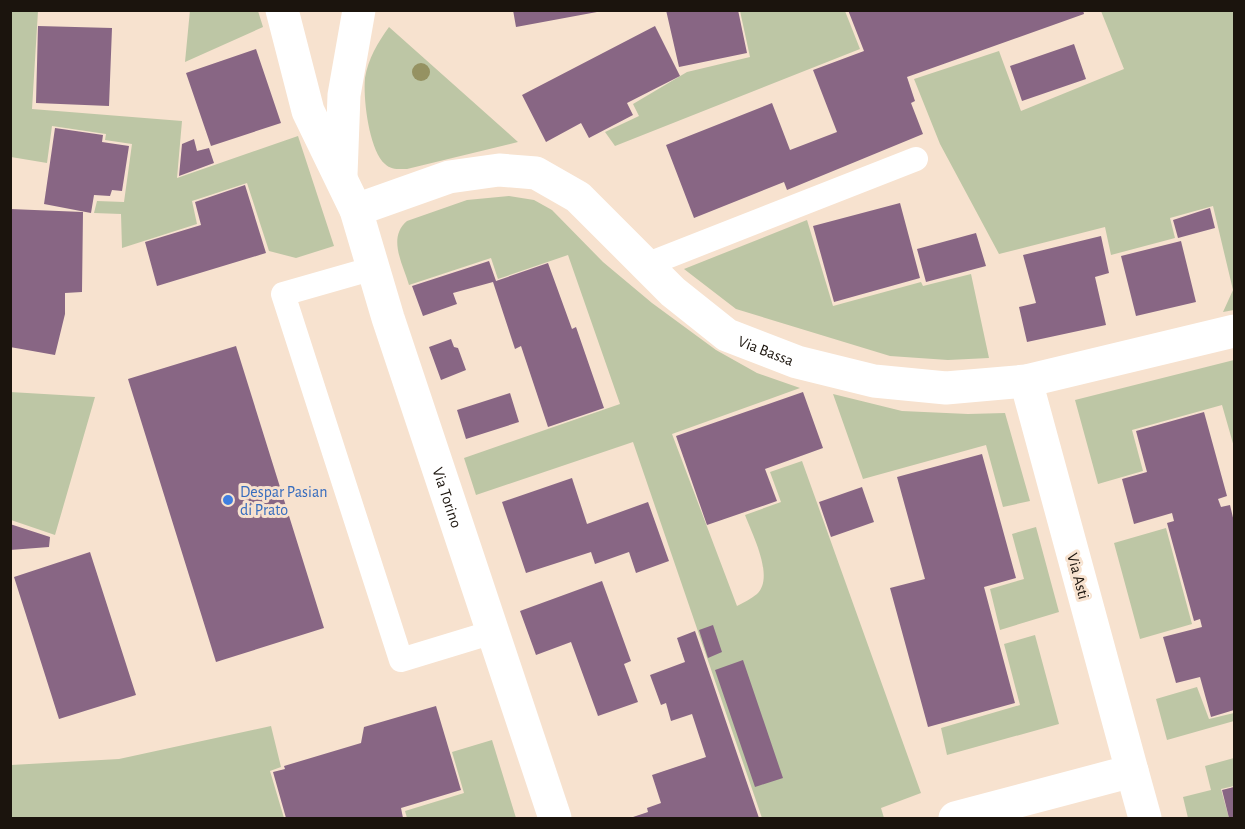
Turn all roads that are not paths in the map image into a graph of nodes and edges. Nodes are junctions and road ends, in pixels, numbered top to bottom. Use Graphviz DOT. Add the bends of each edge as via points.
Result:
graph roads {
  1 [pos="359,10"];
  2 [pos="286,16"];
  3 [pos="916,159"];
  4 [pos="341,177"];
  5 [pos="356,210"];
  6 [pos="646,265"];
  7 [pos="374,268"];
  8 [pos="1234,331"];
  9 [pos="1026,381"];
  10 [pos="493,632"];
  11 [pos="1132,771"];
  12 [pos="555,819"];
  13 [pos="955,819"];
  14 [pos="1145,819"];
  1 -- 4 [label="street, Via Torino" via="344,95"];
  2 -- 4 [label="street, Via Torino" via="308,111"];
  3 -- 6 [label="lane"];
  4 -- 5 [label="street, Via Torino"];
  5 -- 6 [label="street, Via Bassa" via="449,177 499,170 536,173 578,197"];
  5 -- 7 [label="street, Via Torino"];
  6 -- 9 [label="street, Via Bassa" via="727,335 797,362 874,381 946,388"];
  7 -- 10 [label="street, Via Torino"];
  7 -- 10 [label="lane" via="283,294 401,660"];
  8 -- 9 [label="street, Via Bassa"];
  9 -- 11 [label="street, Via Asti"];
  10 -- 12 [label="street, Via Torino"];
  11 -- 13 [label="street"];
  11 -- 14 [label="street, Via Asti"];
}
